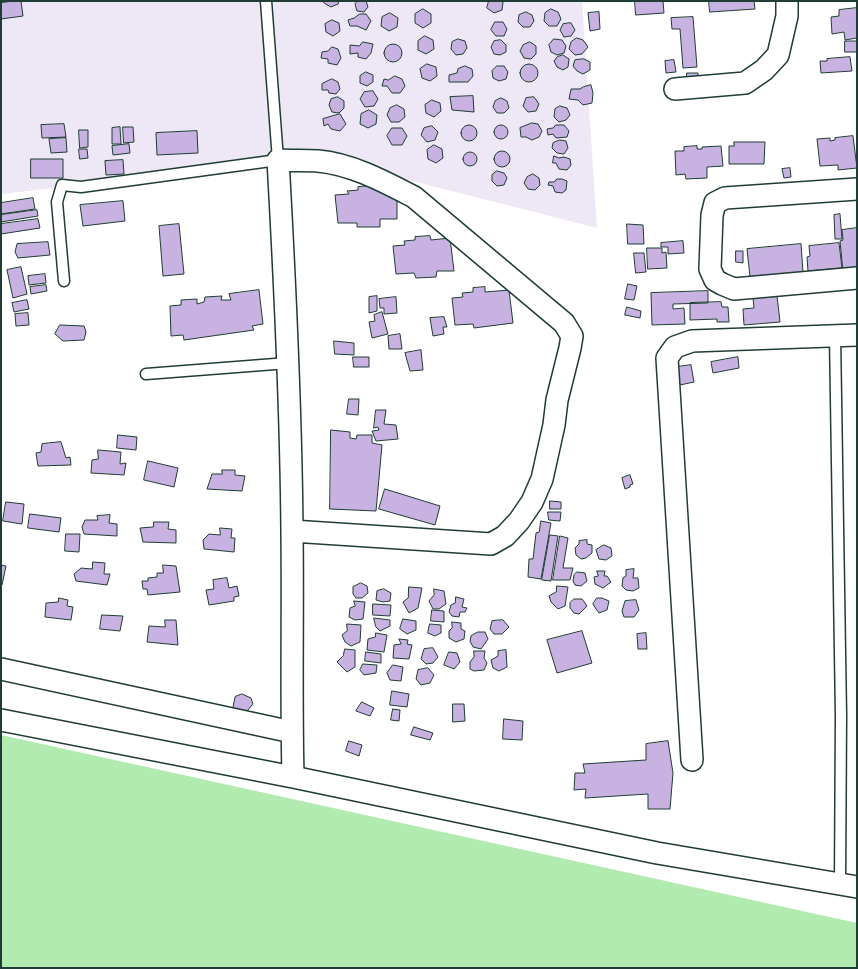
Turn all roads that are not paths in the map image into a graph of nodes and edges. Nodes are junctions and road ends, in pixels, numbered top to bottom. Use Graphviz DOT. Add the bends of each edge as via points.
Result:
graph roads {
  1 [pos="266,1"];
  2 [pos="787,1"];
  3 [pos="675,89"];
  4 [pos="278,160"];
  5 [pos="857,189"];
  6 [pos="857,278"];
  7 [pos="64,281"];
  8 [pos="834,335"];
  9 [pos="857,335"];
  10 [pos="288,363"];
  11 [pos="146,374"];
  12 [pos="292,532"];
  13 [pos="1,669"];
  14 [pos="1,720"];
  15 [pos="292,732"];
  16 [pos="692,760"];
  17 [pos="293,777"];
  18 [pos="848,885"];
  1 -- 4 [label="lane"];
  2 -- 3 [label="street" via="787,16 778,55 764,70 745,83"];
  4 -- 7 [label="lane" via="81,187 62,185 57,202"];
  4 -- 10 [label="street"];
  4 -- 12 [label="street" via="319,161 347,167 414,197 564,323 572,336 542,478 532,502 505,536 491,544"];
  5 -- 6 [label="street" via="725,198 715,204 712,215 710,269 715,280 734,289"];
  8 -- 9 [label="street"];
  8 -- 16 [label="street" via="692,341 676,347 667,358"];
  8 -- 18 [label="lane"];
  10 -- 11 [label="lane"];
  10 -- 12 [label="street"];
  12 -- 15 [label="street"];
  13 -- 15 [label="street"];
  14 -- 17 [label="street"];
  15 -- 17 [label="street"];
  17 -- 18 [label="street" via="657,853"];
}
